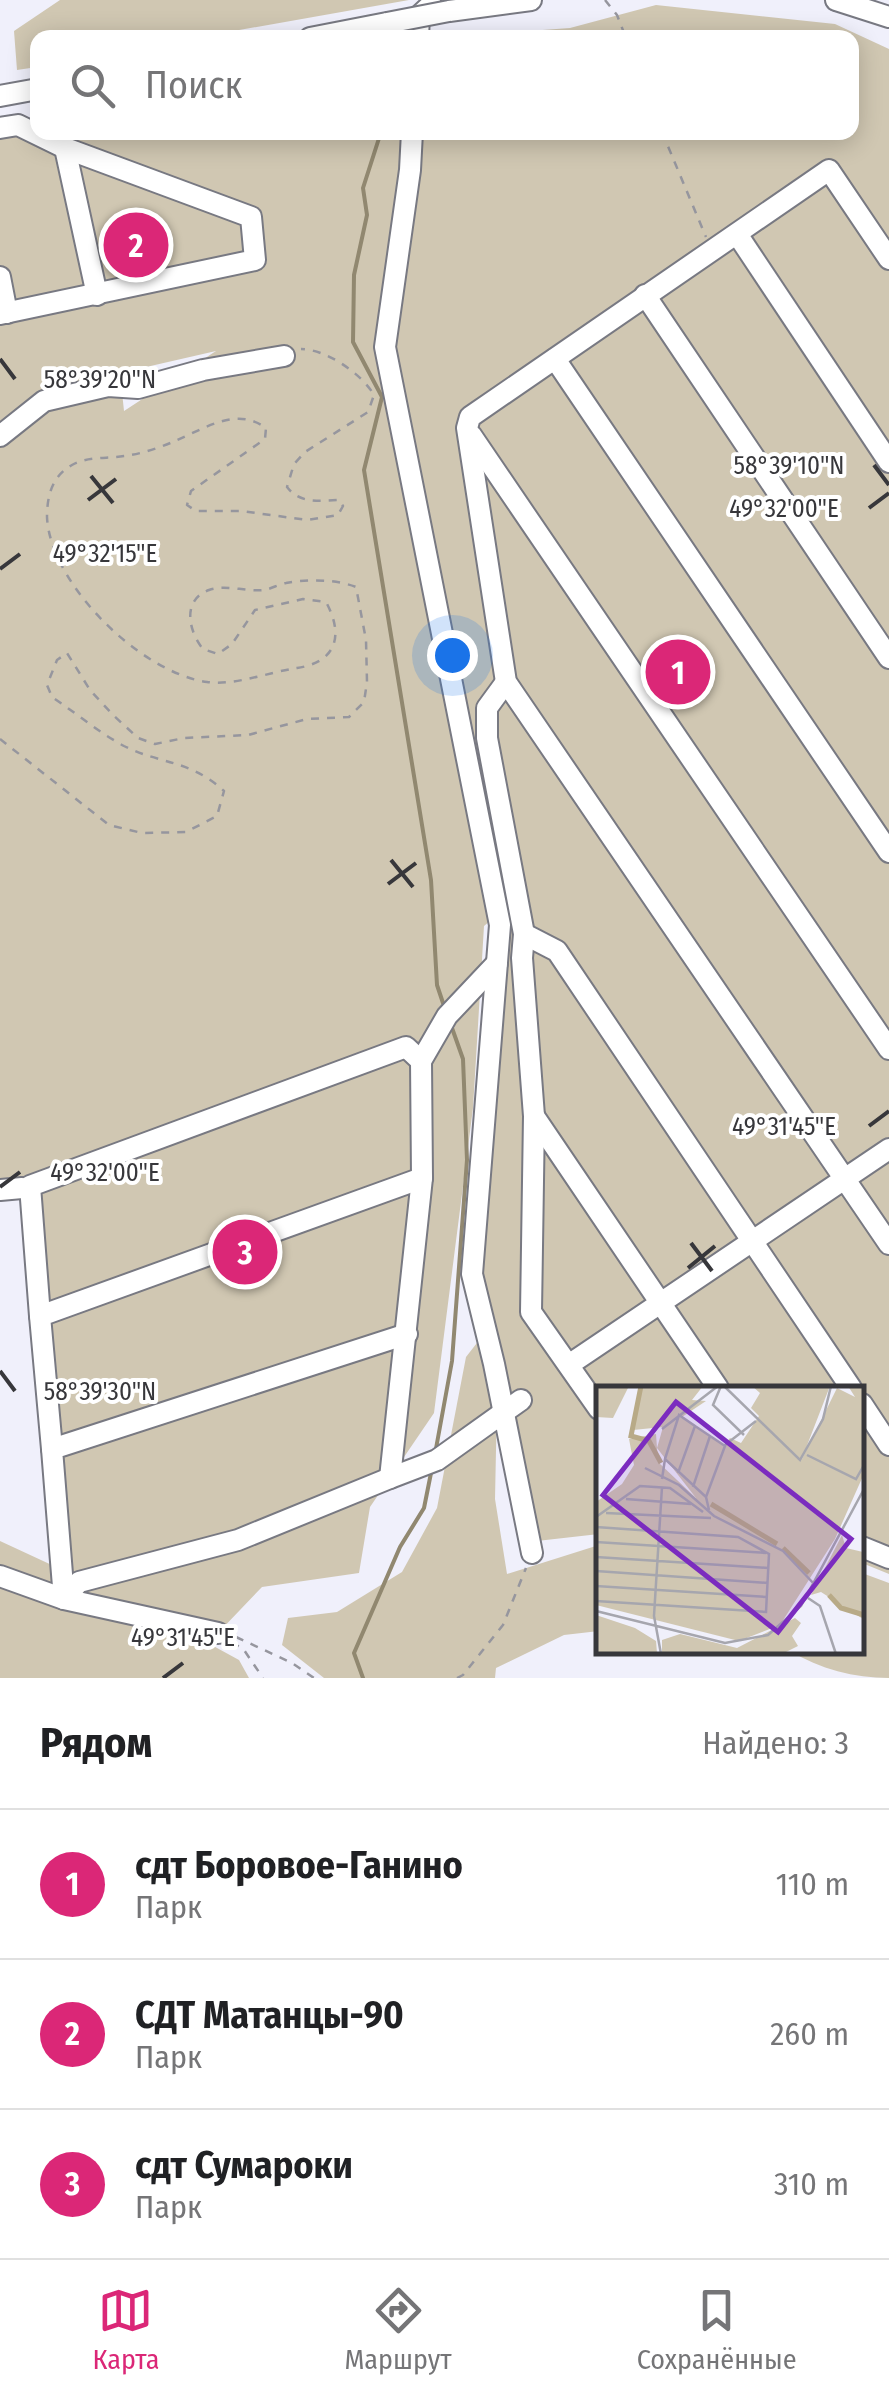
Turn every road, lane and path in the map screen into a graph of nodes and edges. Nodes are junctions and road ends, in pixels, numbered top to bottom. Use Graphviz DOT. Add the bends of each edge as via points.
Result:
graph roads {
  1 [pos="531,0"];
  2 [pos="605,0"];
  3 [pos="836,0"];
  4 [pos="457,6"];
  5 [pos="889,17"];
  6 [pos="351,30"];
  7 [pos="419,30"];
  8 [pos="623,30"];
  9 [pos="30,90"];
  10 [pos="0,96"];
  11 [pos="0,128"];
  12 [pos="30,131"];
  13 [pos="48,140"];
  14 [pos="412,140"];
  15 [pos="665,140"];
  16 [pos="64,148"];
  17 [pos="737,234"];
  18 [pos="712,251"];
  19 [pos="889,259"];
  20 [pos="0,277"];
  21 [pos="97,295"];
  22 [pos="645,295"];
  23 [pos="4,313"];
  24 [pos="284,356"];
  25 [pos="555,359"];
  26 [pos="466,428"];
  27 [pos="0,436"];
  28 [pos="889,462"];
  29 [pos="889,658"];
  30 [pos="506,682"];
  31 [pos="0,739"];
  32 [pos="889,852"];
  33 [pos="524,934"];
  34 [pos="496,964"];
  35 [pos="889,1050"];
  36 [pos="421,1061"];
  37 [pos="534,1116"];
  38 [pos="889,1150"];
  39 [pos="422,1178"];
  40 [pos="845,1179"];
  41 [pos="22,1188"];
  42 [pos="0,1190"];
  43 [pos="753,1241"];
  44 [pos="889,1244"];
  45 [pos="662,1302"];
  46 [pos="40,1316"];
  47 [pos="407,1334"];
  48 [pos="570,1364"];
  49 [pos="717,1386"];
  50 [pos="850,1386"];
  51 [pos="596,1403"];
  52 [pos="513,1406"];
  53 [pos="864,1407"];
  54 [pos="889,1445"];
  55 [pos="52,1450"];
  56 [pos="390,1478"];
  57 [pos="864,1548"];
  58 [pos="532,1553"];
  59 [pos="889,1558"];
  60 [pos="0,1576"];
  61 [pos="64,1598"];
  62 [pos="218,1633"];
  63 [pos="262,1678"];
  64 [pos="314,1678"];
  1 -- 4 [label="street"];
  2 -- 8 [label="path"];
  3 -- 5 [label="street"];
  4 -- 6 [label="street, bridge"];
  4 -- 7 [label="street" via="428,6"];
  9 -- 10 [label="street"];
  11 -- 12 [label="street"];
  13 -- 16 [label="street"];
  14 -- 34 [label="street" via="385,346 500,925"];
  15 -- 18 [label="path"];
  16 -- 21 [label="street"];
  16 -- 21 [label="street" via="252,218 255,260"];
  17 -- 18 [label="street"];
  17 -- 19 [label="street" via="829,170"];
  17 -- 28 [label="street"];
  18 -- 22 [label="street"];
  20 -- 23 [label="street"];
  21 -- 23 [label="street"];
  22 -- 25 [label="street"];
  22 -- 29 [label="street"];
  24 -- 27 [label="street" via="44,401"];
  24 -- 31 [label="path" via="312,349 367,382 374,396 368,412 294,464 287,487 294,496 339,500 338,514 307,520 187,506 191,491 265,439 266,428 240,416 154,449 71,466 47,498 48,535 71,585 97,618 159,663 209,683 307,666 328,656 338,636 326,602 303,599 255,610 232,644 218,654 203,650 189,624 190,611 210,590 326,581 356,587 366,640 366,692 358,710 248,736 155,744 112,715 67,654 57,660 47,684 52,697 128,748 183,764 224,791 217,816 186,832 109,825"];
  25 -- 26 [label="street" via="470,417"];
  25 -- 32 [label="street"];
  26 -- 30 [label="street"];
  26 -- 35 [label="street"];
  30 -- 33 [label="street" via="487,708 486,738"];
  30 -- 40 [label="street"];
  33 -- 37 [label="street"];
  33 -- 43 [label="street" via="557,952"];
  34 -- 36 [label="street" via="447,1016"];
  34 -- 52 [label="street" via="472,1274"];
  36 -- 39 [label="street"];
  36 -- 46 [label="street" via="406,1047 30,1186"];
  37 -- 45 [label="street"];
  37 -- 48 [label="street" via="532,1312"];
  38 -- 40 [label="street"];
  39 -- 46 [label="street"];
  39 -- 47 [label="street"];
  40 -- 43 [label="street"];
  40 -- 44 [label="street"];
  41 -- 42 [label="street"];
  43 -- 45 [label="street"];
  43 -- 50 [label="street"];
  45 -- 48 [label="street"];
  45 -- 49 [label="street"];
  46 -- 55 [label="street"];
  47 -- 55 [label="street"];
  47 -- 56 [label="street"];
  48 -- 51 [label="street"];
  52 -- 56 [label="street" via="438,1460"];
  52 -- 58 [label="street"];
  53 -- 54 [label="street"];
  55 -- 61 [label="street"];
  56 -- 61 [label="street" via="238,1540 79,1582"];
  57 -- 59 [label="street"];
  60 -- 61 [label="street"];
  61 -- 62 [label="street"];
  62 -- 63 [label="path" via="244,1650"];
  62 -- 64 [label="path" via="242,1638"];
}
